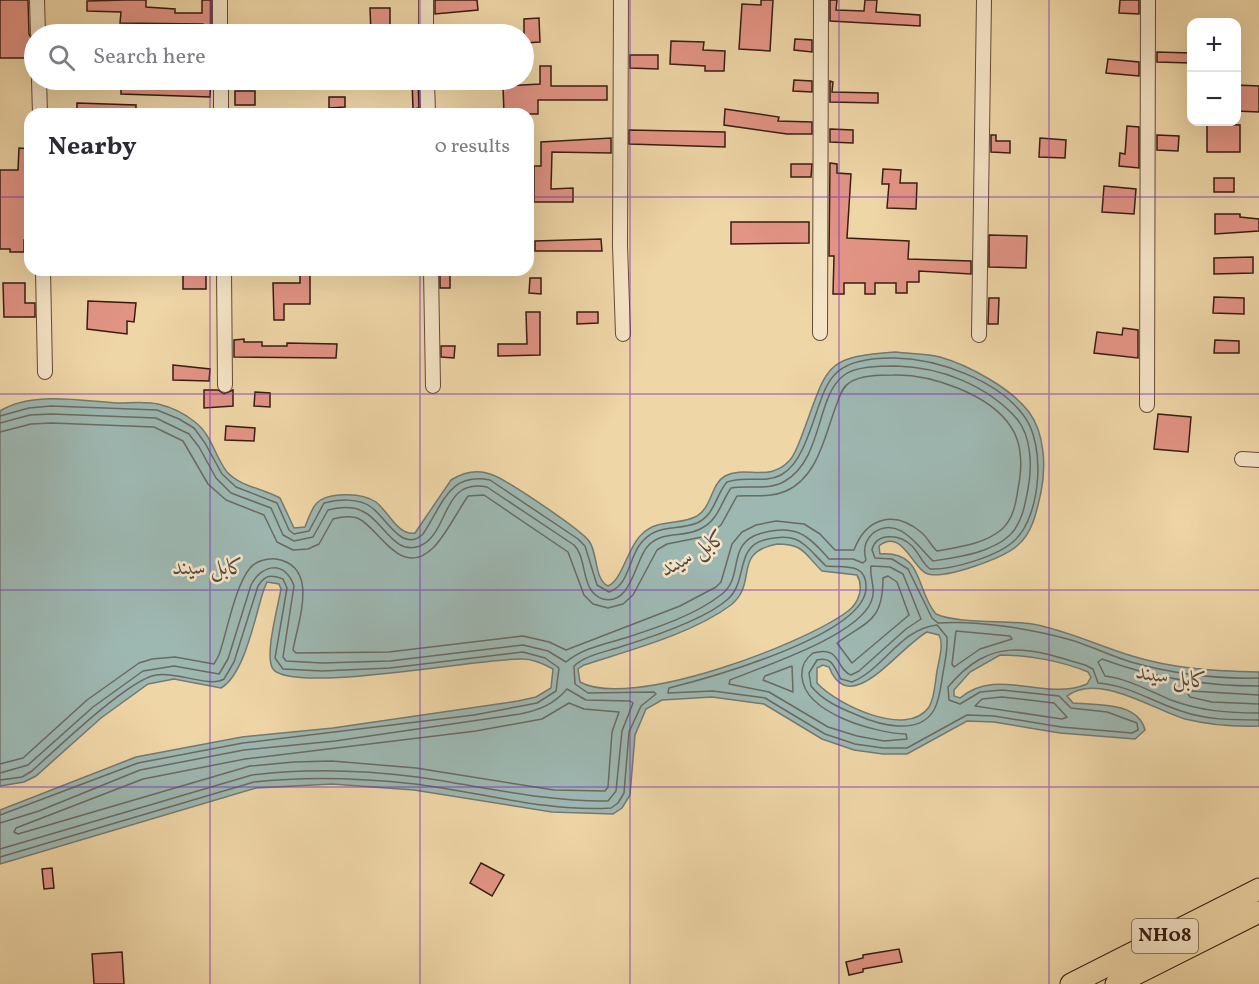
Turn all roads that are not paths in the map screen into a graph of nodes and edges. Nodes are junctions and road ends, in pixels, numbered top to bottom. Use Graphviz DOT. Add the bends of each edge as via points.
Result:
graph roads {
  1 [pos="38,0"];
  2 [pos="220,0"];
  3 [pos="426,0"];
  4 [pos="621,0"];
  5 [pos="821,0"];
  6 [pos="984,0"];
  7 [pos="1148,0"];
  8 [pos="38,24"];
  9 [pos="220,24"];
  10 [pos="426,24"];
  11 [pos="39,90"];
  12 [pos="221,90"];
  13 [pos="427,90"];
  14 [pos="40,108"];
  15 [pos="221,108"];
  16 [pos="428,108"];
  17 [pos="43,276"];
  18 [pos="224,276"];
  19 [pos="431,276"];
  20 [pos="820,333"];
  21 [pos="623,334"];
  22 [pos="979,335"];
  23 [pos="45,372"];
  24 [pos="225,385"];
  25 [pos="433,386"];
  26 [pos="1147,405"];
  27 [pos="1242,459"];
  28 [pos="1259,460"];
  29 [pos="1259,889"];
  30 [pos="1259,912"];
  31 [pos="1071,984"];
  32 [pos="1116,984"];
  1 -- 8 [label="street"];
  2 -- 9 [label="street"];
  3 -- 10 [label="street"];
  4 -- 21 [label="street"];
  5 -- 20 [label="street"];
  6 -- 22 [label="street"];
  7 -- 26 [label="street"];
  11 -- 14 [label="street"];
  12 -- 15 [label="street"];
  13 -- 16 [label="street"];
  17 -- 23 [label="street"];
  18 -- 24 [label="street"];
  19 -- 25 [label="street"];
  27 -- 28 [label="street"];
  29 -- 31 [label="highway, NH08"];
  30 -- 32 [label="highway, NH08"];
}
